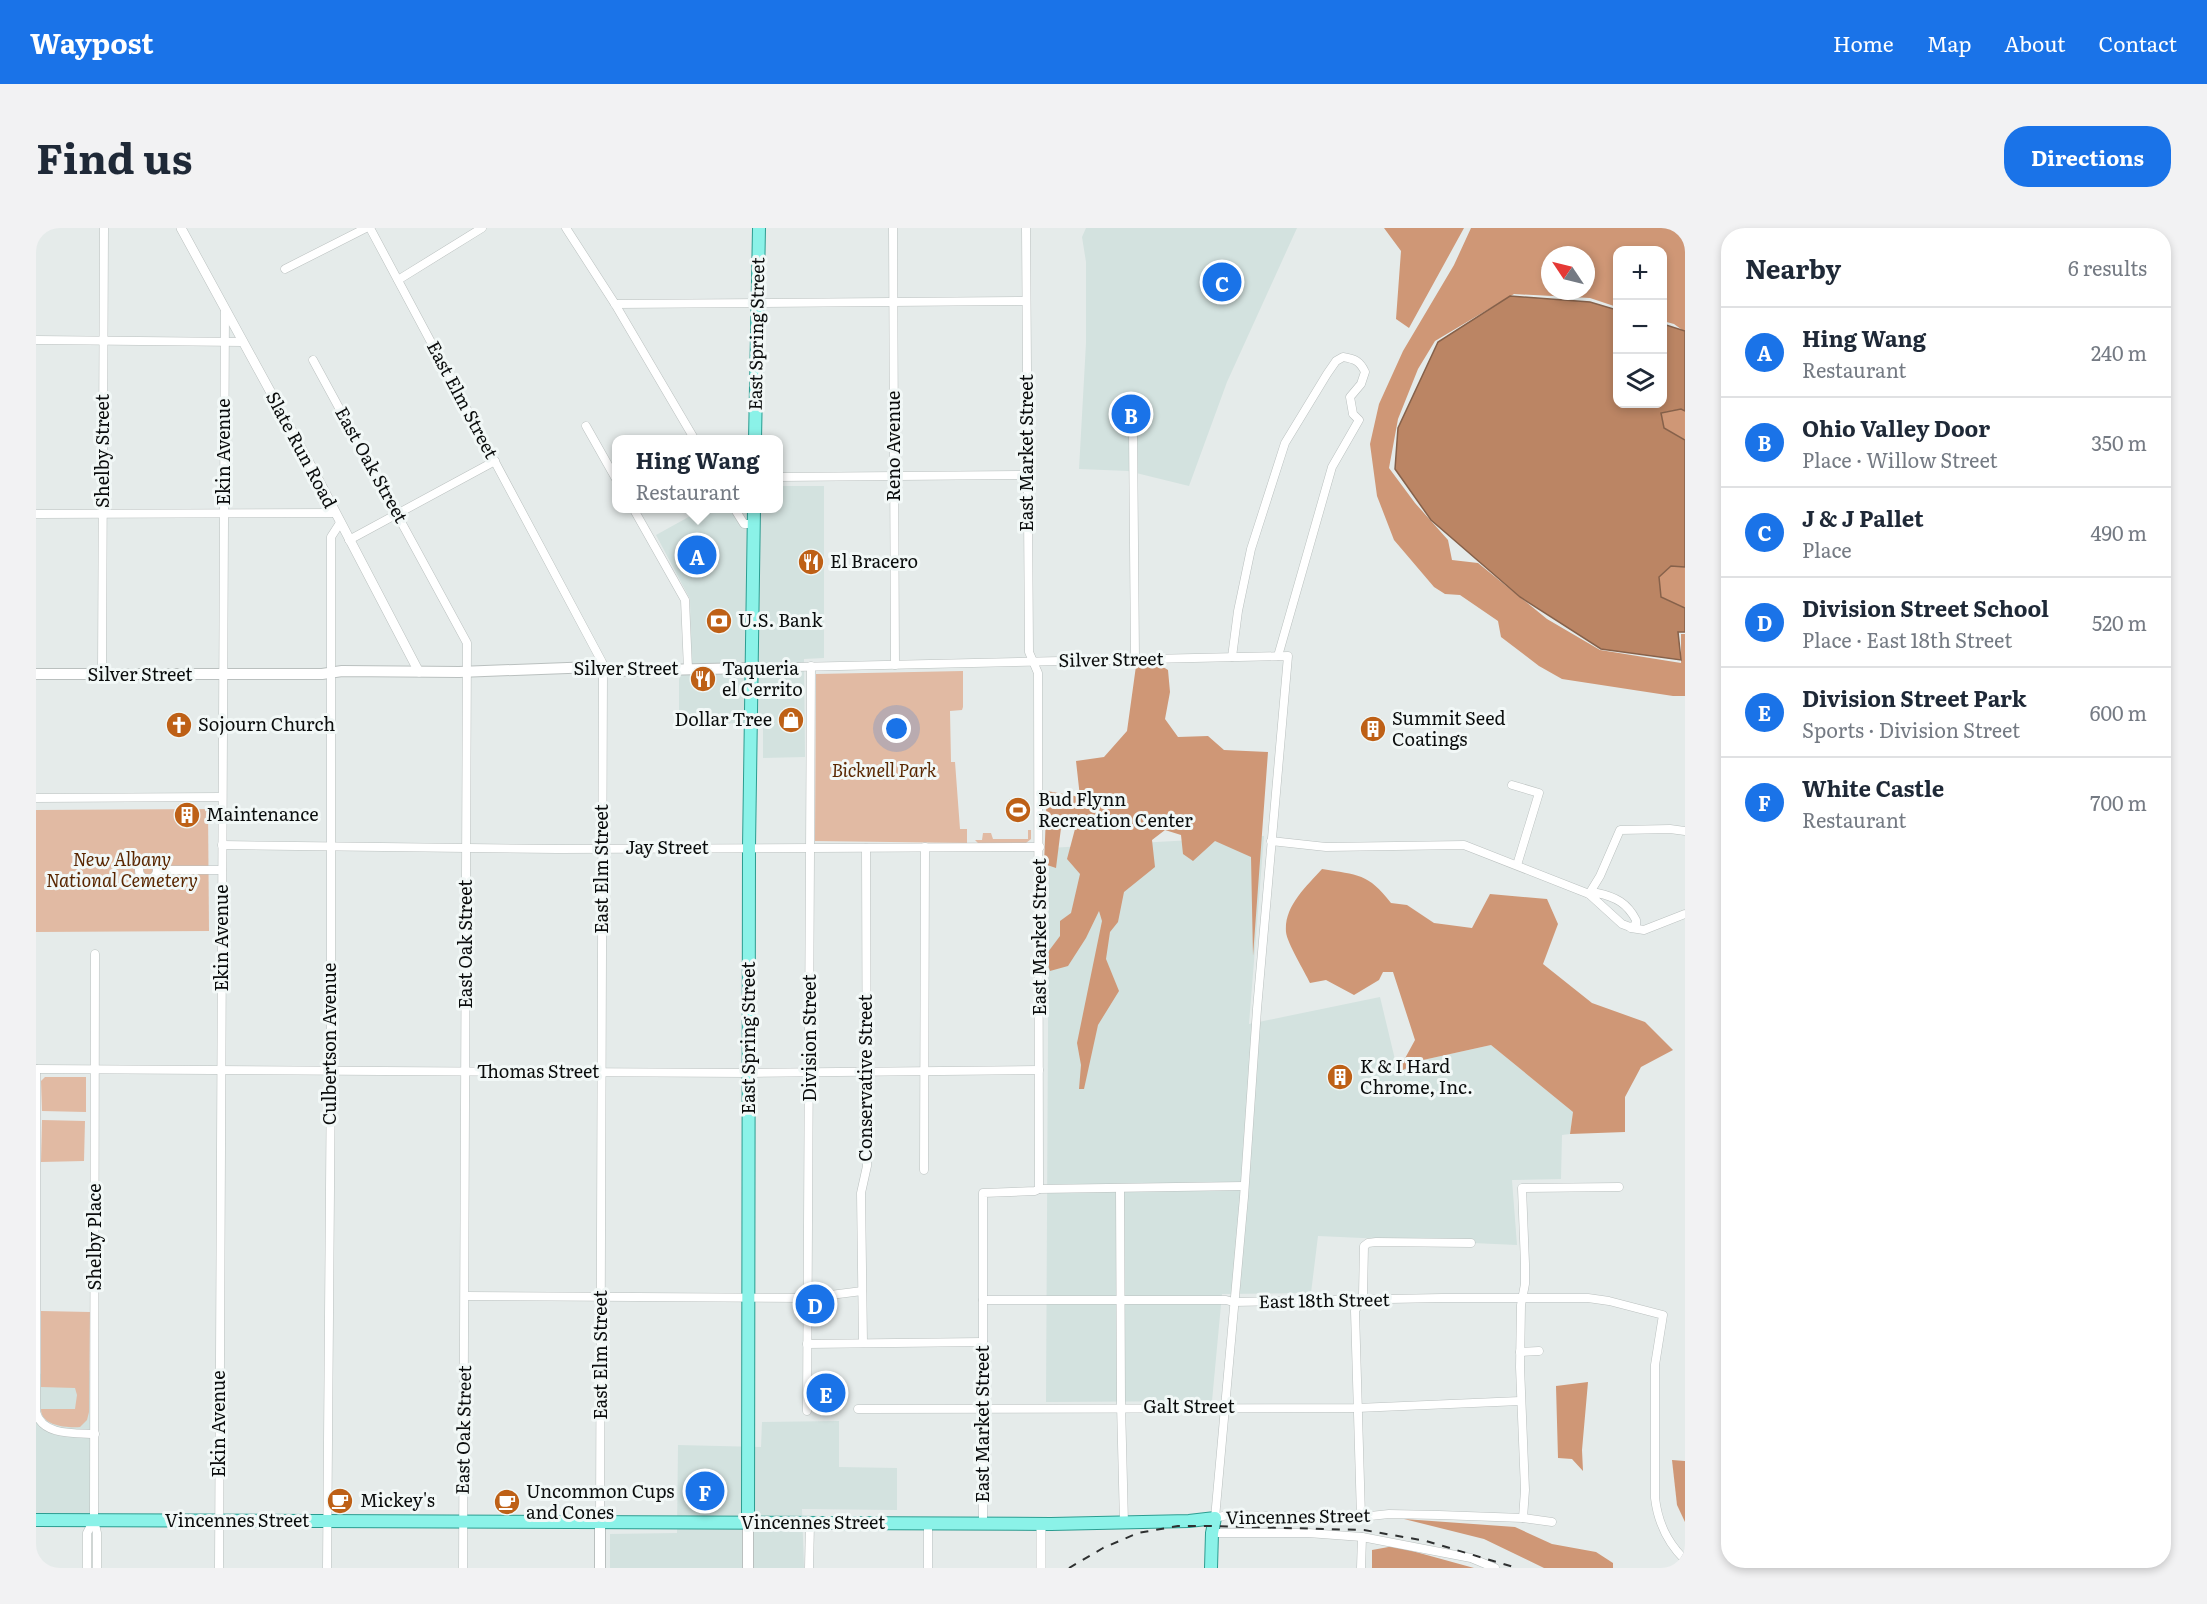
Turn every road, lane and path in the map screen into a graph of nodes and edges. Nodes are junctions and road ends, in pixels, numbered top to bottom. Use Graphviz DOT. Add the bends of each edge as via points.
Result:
graph roads {
  1 [pos="104,228"];
  2 [pos="181,228"];
  3 [pos="368,228"];
  4 [pos="482,228"];
  5 [pos="566,228"];
  6 [pos="759,228"];
  7 [pos="893,228"];
  8 [pos="1026,228"];
  9 [pos="285,269"];
  10 [pos="398,280"];
  11 [pos="1026,301"];
  12 [pos="893,302"];
  13 [pos="757,303"];
  14 [pos="615,304"];
  15 [pos="225,308"];
  16 [pos="36,340"];
  17 [pos="104,340"];
  18 [pos="225,342"];
  19 [pos="243,342"];
  20 [pos="313,360"];
  21 [pos="586,426"];
  22 [pos="1133,429"];
  23 [pos="691,435"];
  24 [pos="755,435"];
  25 [pos="495,461"];
  26 [pos="612,472"];
  27 [pos="1028,475"];
  28 [pos="894,476"];
  29 [pos="783,477"];
  30 [pos="335,513"];
  31 [pos="397,513"];
  32 [pos="636,513"];
  33 [pos="737,513"];
  34 [pos="754,513"];
  35 [pos="36,514"];
  36 [pos="103,514"];
  37 [pos="224,515"];
  38 [pos="340,523"];
  39 [pos="753,525"];
  40 [pos="349,540"];
  41 [pos="1278,656"];
  42 [pos="1232,657"];
  43 [pos="1135,659"];
  44 [pos="1033,662"];
  45 [pos="895,665"];
  46 [pos="811,666"];
  47 [pos="750,668"];
  48 [pos="603,669"];
  49 [pos="688,669"];
  50 [pos="330,672"];
  51 [pos="419,672"];
  52 [pos="467,672"];
  53 [pos="36,674"];
  54 [pos="102,675"];
  55 [pos="223,675"];
  56 [pos="1512,785"];
  57 [pos="222,797"];
  58 [pos="36,798"];
  59 [pos="1685,831"];
  60 [pos="1271,842"];
  61 [pos="222,845"];
  62 [pos="331,846"];
  63 [pos="749,847"];
  64 [pos="926,847"];
  65 [pos="1040,847"];
  66 [pos="810,848"];
  67 [pos="866,848"];
  68 [pos="466,849"];
  69 [pos="602,849"];
  70 [pos="1517,864"];
  71 [pos="157,870"];
  72 [pos="222,870"];
  73 [pos="1589,894"];
  74 [pos="1685,914"];
  75 [pos="1630,927"];
  76 [pos="95,954"];
  77 [pos="36,1069"];
  78 [pos="96,1069"];
  79 [pos="221,1070"];
  80 [pos="925,1070"];
  81 [pos="331,1071"];
  82 [pos="465,1071"];
  83 [pos="867,1071"];
  84 [pos="1040,1071"];
  85 [pos="602,1072"];
  86 [pos="749,1072"];
  87 [pos="810,1072"];
  88 [pos="924,1170"];
  89 [pos="1244,1186"];
  90 [pos="1619,1187"];
  91 [pos="1039,1189"];
  92 [pos="1120,1189"];
  93 [pos="1471,1243"];
  94 [pos="37,1287"];
  95 [pos="862,1291"];
  96 [pos="465,1296"];
  97 [pos="601,1296"];
  98 [pos="748,1298"];
  99 [pos="807,1298"];
  100 [pos="1522,1298"];
  101 [pos="983,1300"];
  102 [pos="1121,1300"];
  103 [pos="1361,1300"];
  104 [pos="1233,1302"];
  105 [pos="983,1342"];
  106 [pos="863,1343"];
  107 [pos="807,1344"];
  108 [pos="1520,1352"];
  109 [pos="1539,1352"];
  110 [pos="1521,1401"];
  111 [pos="1224,1407"];
  112 [pos="1121,1408"];
  113 [pos="1357,1408"];
  114 [pos="858,1409"];
  115 [pos="983,1409"];
  116 [pos="807,1411"];
  117 [pos="95,1434"];
  118 [pos="1360,1517"];
  119 [pos="1215,1518"];
  120 [pos="1523,1518"];
  121 [pos="36,1520"];
  122 [pos="93,1520"];
  123 [pos="219,1521"];
  124 [pos="327,1522"];
  125 [pos="463,1522"];
  126 [pos="1552,1522"];
  127 [pos="600,1523"];
  128 [pos="748,1523"];
  129 [pos="810,1523"];
  130 [pos="983,1523"];
  131 [pos="1124,1523"];
  132 [pos="928,1524"];
  133 [pos="1041,1524"];
  134 [pos="1212,1533"];
  135 [pos="1362,1537"];
  136 [pos="1685,1560"];
  137 [pos="87,1568"];
  138 [pos="97,1568"];
  139 [pos="219,1568"];
  140 [pos="327,1568"];
  141 [pos="463,1568"];
  142 [pos="600,1568"];
  143 [pos="748,1568"];
  144 [pos="809,1568"];
  145 [pos="928,1568"];
  146 [pos="1041,1568"];
  147 [pos="1204,1568"];
  148 [pos="1211,1568"];
  149 [pos="1361,1568"];
  150 [pos="1495,1568"];
  1 -- 17 [label="street, Shelby Street"];
  2 -- 15 [label="street, Slate Run Road"];
  3 -- 9 [label="street"];
  3 -- 10 [label="street, East Elm Street"];
  4 -- 10 [label="street"];
  5 -- 14 [label="street"];
  6 -- 13 [label="main road, East Spring Street"];
  7 -- 12 [label="street, Reno Avenue"];
  8 -- 11 [label="street, East Market Street"];
  10 -- 25 [label="street, East Elm Street"];
  11 -- 12 [label="street"];
  11 -- 27 [label="street, East Market Street"];
  12 -- 13 [label="street"];
  12 -- 28 [label="street, Reno Avenue"];
  13 -- 14 [label="street"];
  13 -- 24 [label="main road, East Spring Street"];
  14 -- 23 [label="street"];
  15 -- 18 [label="street, Ekin Avenue"];
  15 -- 19 [label="street, Slate Run Road"];
  16 -- 17 [label="street"];
  17 -- 18 [label="street"];
  17 -- 36 [label="street, Shelby Street"];
  18 -- 19 [label="street"];
  18 -- 37 [label="street, Ekin Avenue"];
  19 -- 30 [label="street, Slate Run Road"];
  20 -- 31 [label="street, East Oak Street"];
  21 -- 26 [label="street"];
  22 -- 43 [label="street"];
  25 -- 31 [label="street"];
  25 -- 48 [label="street, East Elm Street"];
  27 -- 28 [label="street"];
  27 -- 44 [label="street, East Market Street" via="1029,652"];
  28 -- 29 [label="street"];
  28 -- 45 [label="street, Reno Avenue"];
  30 -- 37 [label="street"];
  30 -- 38 [label="street, Slate Run Road"];
  31 -- 40 [label="street"];
  31 -- 52 [label="street, East Oak Street" via="467,643"];
  32 -- 49 [label="street" via="685,600"];
  33 -- 39 [label="street" via="744,524"];
  34 -- 39 [label="main road, East Spring Street"];
  35 -- 36 [label="street"];
  36 -- 37 [label="street"];
  36 -- 54 [label="street, Shelby Street"];
  37 -- 55 [label="street, Ekin Avenue"];
  38 -- 40 [label="street, Slate Run Road"];
  38 -- 50 [label="street, Culbertson Avenue" via="331,537"];
  39 -- 47 [label="main road, East Spring Street"];
  40 -- 51 [label="street, Slate Run Road"];
  41 -- 42 [label="street, Silver Street"];
  41 -- 42 [label="street" via="1332,467 1359,420 1353,414 1350,397 1365,372 1355,359 1343,357 1336,361 1286,442 1251,549"];
  41 -- 60 [label="street, Silver Street" via="1288,656"];
  42 -- 43 [label="street, Silver Street"];
  43 -- 44 [label="street, Silver Street"];
  44 -- 45 [label="street, Silver Street"];
  44 -- 65 [label="street, East Market Street" via="1038,673"];
  45 -- 46 [label="street, Silver Street"];
  46 -- 47 [label="street, Silver Street"];
  46 -- 66 [label="street, Division Street"];
  47 -- 49 [label="main road, Silver Street"];
  47 -- 63 [label="main road, East Spring Street"];
  48 -- 49 [label="main road, Silver Street"];
  48 -- 52 [label="main road, Silver Street"];
  48 -- 69 [label="street, East Elm Street"];
  50 -- 51 [label="main road, Silver Street"];
  50 -- 55 [label="main road, Silver Street"];
  50 -- 62 [label="street, Culbertson Avenue"];
  51 -- 52 [label="main road, Silver Street"];
  52 -- 68 [label="street, East Oak Street"];
  53 -- 54 [label="main road, Silver Street"];
  54 -- 55 [label="main road, Silver Street"];
  55 -- 57 [label="street, Ekin Avenue"];
  56 -- 70 [label="street" via="1539,793"];
  57 -- 58 [label="street"];
  57 -- 61 [label="street, Ekin Avenue"];
  59 -- 73 [label="street" via="1620,830"];
  60 -- 70 [label="street" via="1326,847 1464,845"];
  60 -- 89 [label="street"];
  61 -- 62 [label="street, Jay Street"];
  61 -- 72 [label="street, Ekin Avenue"];
  62 -- 68 [label="street, Jay Street"];
  62 -- 81 [label="street, Culbertson Avenue"];
  63 -- 66 [label="street, Jay Street"];
  63 -- 69 [label="street, Jay Street"];
  63 -- 86 [label="main road, East Spring Street"];
  64 -- 65 [label="street, Jay Street"];
  64 -- 67 [label="street, Jay Street"];
  64 -- 80 [label="street"];
  65 -- 84 [label="street, East Market Street"];
  66 -- 67 [label="street, Jay Street"];
  66 -- 87 [label="street, Division Street"];
  67 -- 83 [label="street, Conservative Street"];
  68 -- 69 [label="street, Jay Street"];
  68 -- 82 [label="street, East Oak Street"];
  69 -- 85 [label="street, East Elm Street"];
  70 -- 73 [label="street"];
  71 -- 72 [label="street"];
  72 -- 79 [label="street, Ekin Avenue"];
  73 -- 75 [label="street"];
  73 -- 75 [label="street" via="1610,896 1625,904 1636,920 1636,926"];
  74 -- 75 [label="street" via="1644,930"];
  76 -- 78 [label="street, Shelby Place"];
  77 -- 78 [label="street, Thomas Street"];
  77 -- 94 [label="street"];
  78 -- 79 [label="street, Thomas Street"];
  78 -- 117 [label="street, Shelby Place"];
  79 -- 81 [label="street, Thomas Street"];
  79 -- 123 [label="street, Ekin Avenue"];
  80 -- 83 [label="street, Thomas Street"];
  80 -- 84 [label="street, Thomas Street"];
  80 -- 88 [label="street"];
  81 -- 82 [label="street, Thomas Street"];
  81 -- 124 [label="street, Culbertson Avenue"];
  82 -- 85 [label="street, Thomas Street"];
  82 -- 96 [label="street, East Oak Street"];
  83 -- 87 [label="street, Thomas Street"];
  83 -- 95 [label="street, Conservative Street" via="867,1166 861,1193"];
  84 -- 91 [label="street, East Market Street"];
  85 -- 86 [label="street, Thomas Street"];
  85 -- 97 [label="street, East Elm Street"];
  86 -- 87 [label="street, Thomas Street"];
  86 -- 98 [label="main road, East Spring Street"];
  87 -- 99 [label="street, Division Street"];
  89 -- 92 [label="street"];
  89 -- 104 [label="street"];
  90 -- 100 [label="street" via="1522,1188"];
  91 -- 92 [label="street"];
  91 -- 101 [label="street, East Market Street" via="983,1193"];
  92 -- 102 [label="street"];
  93 -- 103 [label="street" via="1368,1243 1364,1249"];
  94 -- 117 [label="street" via="38,1418 52,1430"];
  95 -- 99 [label="street"];
  95 -- 106 [label="street, Conservative Street"];
  96 -- 97 [label="street"];
  96 -- 125 [label="street, East Oak Street"];
  97 -- 98 [label="street"];
  97 -- 127 [label="street, East Elm Street"];
  98 -- 99 [label="street"];
  98 -- 128 [label="main road, East Spring Street"];
  99 -- 107 [label="street, Division Street"];
  100 -- 103 [label="street, East 18th Street"];
  100 -- 108 [label="street"];
  100 -- 136 [label="street, East 18th Street" via="1588,1298 1663,1315 1655,1365 1655,1498 1664,1533"];
  101 -- 102 [label="street, East 18th Street"];
  101 -- 105 [label="street, East Market Street"];
  102 -- 104 [label="street, East 18th Street"];
  102 -- 112 [label="street"];
  103 -- 104 [label="street, East 18th Street"];
  103 -- 113 [label="street" via="1355,1311"];
  104 -- 111 [label="street"];
  105 -- 106 [label="street"];
  105 -- 115 [label="street, East Market Street"];
  106 -- 107 [label="street"];
  107 -- 116 [label="street, Division Street"];
  108 -- 109 [label="street"];
  108 -- 110 [label="street"];
  110 -- 113 [label="street, Galt Street"];
  110 -- 120 [label="street"];
  111 -- 112 [label="street, Galt Street"];
  111 -- 113 [label="street, Galt Street"];
  111 -- 119 [label="street"];
  112 -- 115 [label="street, Galt Street"];
  112 -- 131 [label="street"];
  113 -- 118 [label="street"];
  114 -- 115 [label="street, Galt Street"];
  115 -- 130 [label="street, East Market Street"];
  117 -- 122 [label="street, Shelby Place"];
  118 -- 119 [label="street, Vincennes Street"];
  118 -- 120 [label="street, Vincennes Street" via="1389,1514"];
  119 -- 131 [label="main road, Vincennes Street"];
  119 -- 134 [label="main road"];
  120 -- 126 [label="street, Vincennes Street"];
  121 -- 122 [label="main road, Vincennes Street"];
  122 -- 123 [label="main road, Vincennes Street"];
  122 -- 137 [label="street, Shelby Place" via="87,1533"];
  122 -- 138 [label="street, Shelby Place"];
  123 -- 124 [label="main road, Vincennes Street"];
  123 -- 139 [label="street, Ekin Avenue"];
  124 -- 125 [label="main road, Vincennes Street"];
  124 -- 140 [label="street, Culbertson Avenue"];
  125 -- 127 [label="main road, Vincennes Street"];
  125 -- 141 [label="street, East Oak Street"];
  127 -- 128 [label="main road, Vincennes Street"];
  127 -- 142 [label="main road, East Elm Street"];
  128 -- 129 [label="main road, Vincennes Street"];
  128 -- 143 [label="main road, East Spring Street"];
  129 -- 132 [label="main road, Vincennes Street"];
  129 -- 144 [label="street"];
  130 -- 132 [label="main road, Vincennes Street"];
  130 -- 133 [label="main road, Vincennes Street"];
  131 -- 133 [label="main road, Vincennes Street"];
  132 -- 145 [label="street"];
  133 -- 146 [label="street"];
  134 -- 135 [label="street, Vincennes Street"];
  134 -- 147 [label="main road"];
  134 -- 148 [label="main road"];
  135 -- 149 [label="street"];
  135 -- 150 [label="street, Vincennes Street" via="1471,1558"];
}
